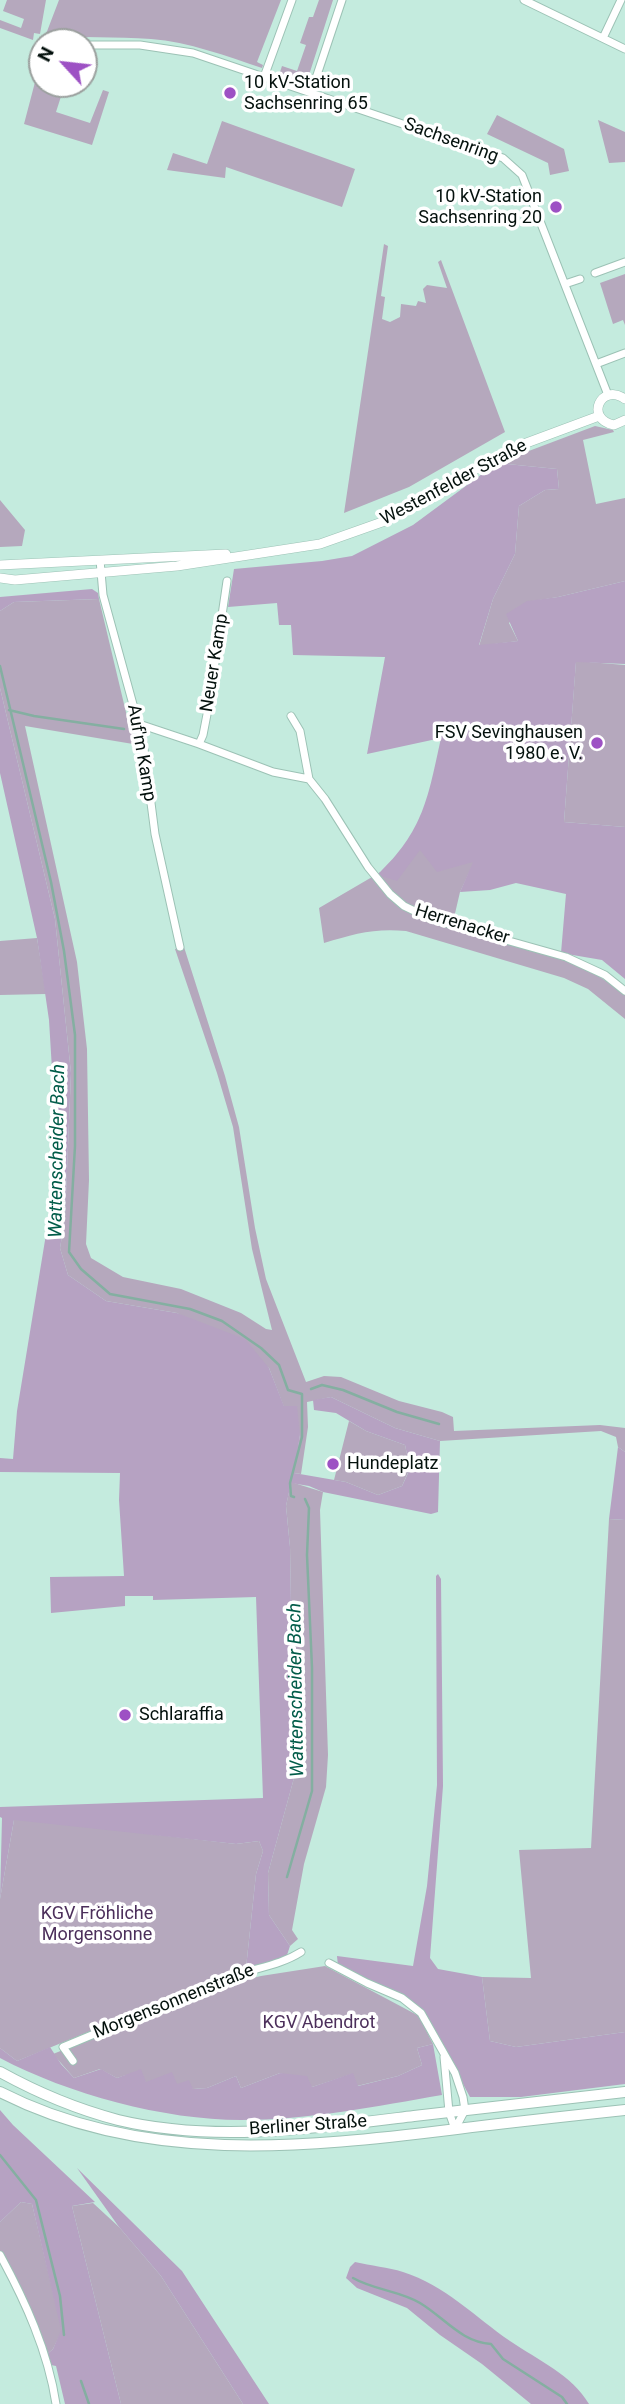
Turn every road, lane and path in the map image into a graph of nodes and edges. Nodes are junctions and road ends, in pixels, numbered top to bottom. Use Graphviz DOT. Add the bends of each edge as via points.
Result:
graph roads {
  1 [pos="292,0"];
  2 [pos="342,0"];
  3 [pos="524,0"];
  4 [pos="621,0"];
  5 [pos="603,38"];
  6 [pos="98,45"];
  7 [pos="625,49"];
  8 [pos="264,78"];
  9 [pos="311,93"];
  10 [pos="625,262"];
  11 [pos="595,273"];
  12 [pos="580,279"];
  13 [pos="565,284"];
  14 [pos="625,353"];
  15 [pos="596,364"];
  16 [pos="608,395"];
  17 [pos="625,398"];
  18 [pos="599,416"];
  19 [pos="625,420"];
  20 [pos="266,554"];
  21 [pos="100,560"];
  22 [pos="0,565"];
  23 [pos="101,573"];
  24 [pos="0,578"];
  25 [pos="15,580"];
  26 [pos="227,581"];
  27 [pos="0,586"];
  28 [pos="291,716"];
  29 [pos="139,724"];
  30 [pos="199,744"];
  31 [pos="309,779"];
  32 [pos="180,947"];
  33 [pos="625,991"];
  34 [pos="301,1952"];
  35 [pos="329,1963"];
  36 [pos="443,2053"];
  37 [pos="73,2062"];
  38 [pos="0,2072"];
  39 [pos="0,2092"];
  40 [pos="625,2092"];
  41 [pos="465,2110"];
  42 [pos="625,2110"];
  43 [pos="449,2112"];
  44 [pos="455,2129"];
  45 [pos="0,2255"];
  46 [pos="56,2404"];
  1 -- 8 [label="street"];
  2 -- 9 [label="street"];
  3 -- 5 [label="street"];
  4 -- 5 [label="street"];
  5 -- 7 [label="street"];
  6 -- 8 [label="street, Sachsenring" via="184,50"];
  8 -- 9 [label="street, Sachsenring"];
  9 -- 13 [label="street, Sachsenring" via="493,153 512,164 522,175"];
  10 -- 11 [label="street"];
  12 -- 13 [label="street"];
  13 -- 15 [label="street, Sachsenring"];
  14 -- 15 [label="street"];
  15 -- 16 [label="street, Sachsenring"];
  16 -- 17 [label="street"];
  16 -- 18 [label="street" via="599,403"];
  18 -- 19 [label="street, Westenfelder Straße" via="609,425"];
  18 -- 20 [label="street, Westenfelder Straße" via="503,453 385,521 320,544"];
  20 -- 21 [label="street, Westenfelder Straße"];
  20 -- 23 [label="street, Westenfelder Straße"];
  21 -- 22 [label="street, Westenfelder Straße"];
  21 -- 23 [label="street, Auf'm Kamp"];
  23 -- 25 [label="street, Westenfelder Straße"];
  23 -- 29 [label="street, Auf'm Kamp"];
  24 -- 25 [label="street, Westenfelder Straße"];
  25 -- 27 [label="street"];
  26 -- 30 [label="street, Neuer Kamp"];
  28 -- 31 [label="street, Herrenacker" via="300,731"];
  29 -- 30 [label="street"];
  29 -- 32 [label="street, Auf'm Kamp" via="155,834"];
  30 -- 31 [label="street" via="273,772"];
  31 -- 33 [label="street, Herrenacker" via="368,867 404,906 431,919 566,957 606,975"];
  34 -- 37 [label="street, Morgensonnenstraße" via="63,2047"];
  35 -- 36 [label="street" via="402,1998 421,2013"];
  36 -- 41 [label="street" via="455,2073"];
  36 -- 43 [label="street"];
  38 -- 43 [label="main road, Berliner Straße" via="81,2109 181,2129 267,2131"];
  39 -- 44 [label="main road, Berliner Straße" via="103,2131 184,2144 274,2147"];
  40 -- 41 [label="main road, Berliner Straße"];
  41 -- 43 [label="main road, Berliner Straße"];
  41 -- 44 [label="street"];
  42 -- 44 [label="main road, Berliner Straße"];
  43 -- 44 [label="street"];
  45 -- 46 [label="street" via="27,2307"];
}
